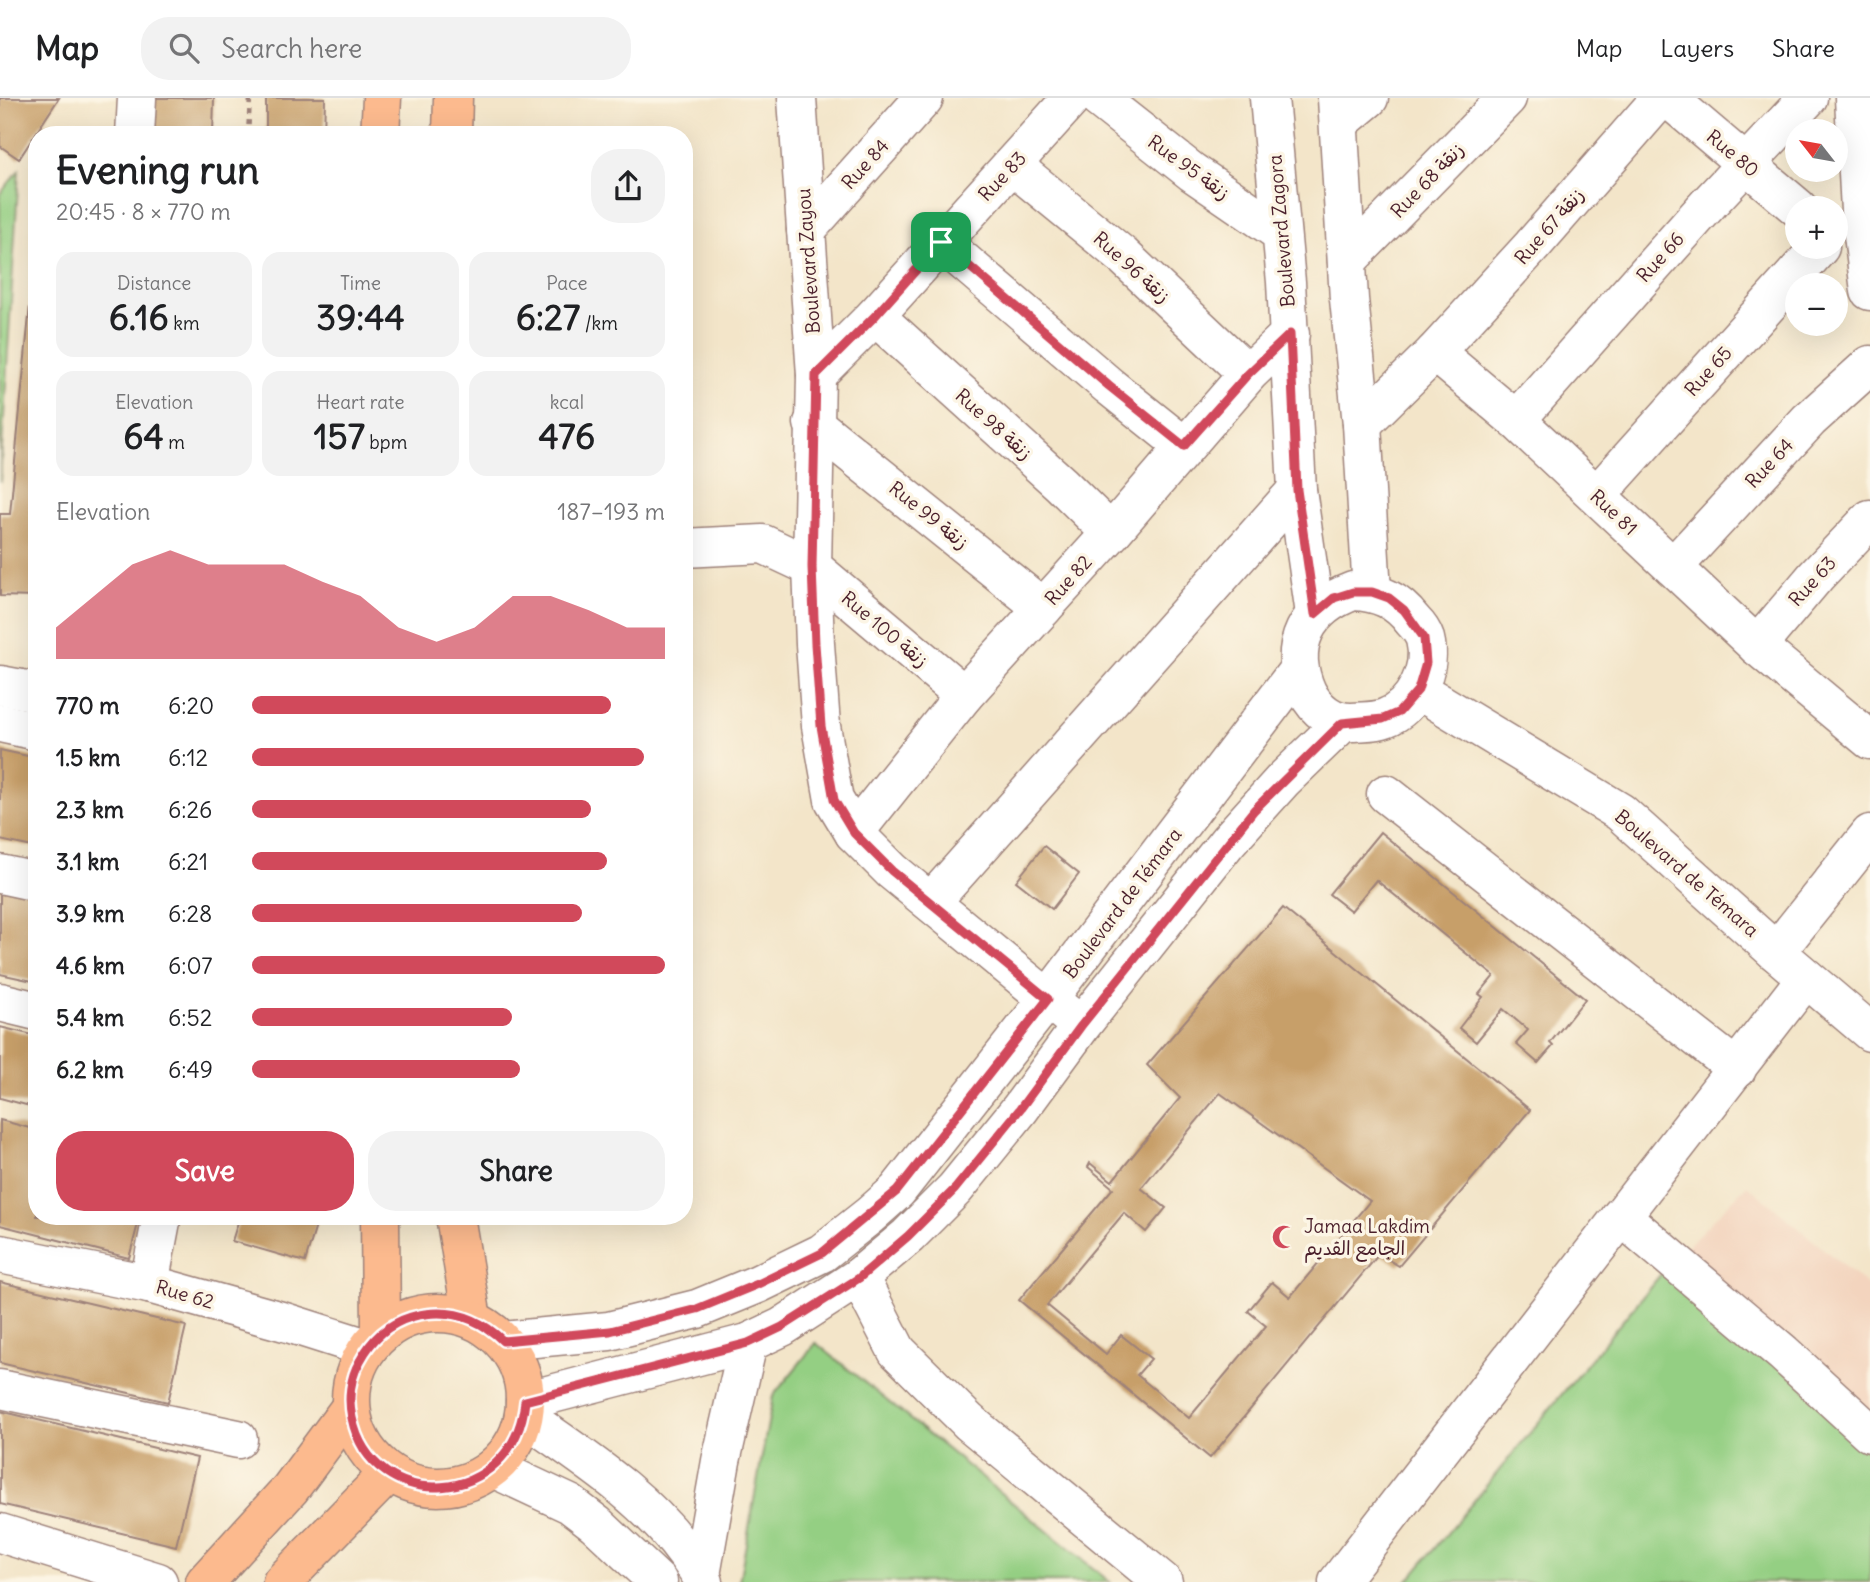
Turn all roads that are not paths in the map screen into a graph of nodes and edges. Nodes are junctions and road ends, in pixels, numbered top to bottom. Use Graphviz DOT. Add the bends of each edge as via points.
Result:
graph roads {
  1 [pos="137,98"];
  2 [pos="382,98"];
  3 [pos="453,98"];
  4 [pos="797,98"];
  5 [pos="924,98"];
  6 [pos="1072,98"];
  7 [pos="1098,98"];
  8 [pos="1269,98"];
  9 [pos="1369,98"];
  10 [pos="1507,98"];
  11 [pos="1661,98"];
  12 [pos="1668,98"];
  13 [pos="1808,98"];
  14 [pos="1854,98"];
  15 [pos="1338,111"];
  16 [pos="135,126"];
  17 [pos="380,126"];
  18 [pos="452,126"];
  19 [pos="1747,163"];
  20 [pos="1012,165"];
  21 [pos="1785,197"];
  22 [pos="1856,198"];
  23 [pos="806,230"];
  24 [pos="1281,233"];
  25 [pos="941,242"];
  26 [pos="1809,259"];
  27 [pos="1347,261"];
  28 [pos="1870,291"];
  29 [pos="875,316"];
  30 [pos="1290,334"];
  31 [pos="1435,352"];
  32 [pos="1870,365"];
  33 [pos="1248,374"];
  34 [pos="816,375"];
  35 [pos="1516,420"];
  36 [pos="813,423"];
  37 [pos="1362,424"];
  38 [pos="1184,446"];
  39 [pos="1297,490"];
  40 [pos="1597,495"];
  41 [pos="1870,519"];
  42 [pos="1111,533"];
  43 [pos="693,548"];
  44 [pos="812,567"];
  45 [pos="1673,567"];
  46 [pos="1372,592"];
  47 [pos="1043,608"];
  48 [pos="1315,614"];
  49 [pos="1757,646"];
  50 [pos="1299,669"];
  51 [pos="0,685"];
  52 [pos="28,690"];
  53 [pos="1418,690"];
  54 [pos="964,695"];
  55 [pos="0,723"];
  56 [pos="1342,723"];
  57 [pos="28,729"];
  58 [pos="1870,740"];
  59 [pos="1386,794"];
  60 [pos="854,833"];
  61 [pos="1870,834"];
  62 [pos="0,874"];
  63 [pos="28,880"];
  64 [pos="931,902"];
  65 [pos="1776,952"];
  66 [pos="1806,978"];
  67 [pos="1048,999"];
  68 [pos="0,1002"];
  69 [pos="28,1008"];
  70 [pos="1081,1026"];
  71 [pos="1870,1032"];
  72 [pos="1737,1069"];
  73 [pos="1621,1216"];
  74 [pos="160,1225"];
  75 [pos="380,1225"];
  76 [pos="456,1225"];
  77 [pos="0,1254"];
  78 [pos="859,1278"];
  79 [pos="149,1284"];
  80 [pos="472,1319"];
  81 [pos="374,1341"];
  82 [pos="503,1341"];
  83 [pos="748,1343"];
  84 [pos="0,1389"];
  85 [pos="350,1408"];
  86 [pos="525,1409"];
  87 [pos="1870,1433"];
  88 [pos="237,1439"];
  89 [pos="493,1468"];
  90 [pos="389,1473"];
  91 [pos="0,1533"];
  92 [pos="702,1578"];
  93 [pos="159,1582"];
  94 [pos="205,1582"];
  95 [pos="282,1582"];
  96 [pos="658,1582"];
  97 [pos="1163,1582"];
  98 [pos="1338,1582"];
  1 -- 16 [label="street"];
  2 -- 17 [label="main road"];
  3 -- 18 [label="main road"];
  4 -- 23 [label="street, Boulevard Zayou"];
  5 -- 23 [label="street, Rue 84"];
  6 -- 20 [label="street, Rue 83"];
  7 -- 24 [label="street, Rue 95 زنقة" via="1192,172"];
  8 -- 24 [label="street, Boulevard Zagora"];
  9 -- 15 [label="street"];
  10 -- 27 [label="street, Rue 68 زنقة"];
  11 -- 31 [label="street, Rue 67 زنقة"];
  12 -- 19 [label="street, Rue 80"];
  13 -- 19 [label="street, Rue 66"];
  14 -- 22 [label="street"];
  15 -- 27 [label="street"];
  19 -- 21 [label="street, Rue 80"];
  19 -- 35 [label="street, Rue 66"];
  20 -- 25 [label="street, Rue 83"];
  20 -- 33 [label="street, Rue 96 زنقة" via="1122,255"];
  22 -- 28 [label="street"];
  23 -- 34 [label="street, Boulevard Zayou"];
  24 -- 30 [label="street, Boulevard Zagora"];
  25 -- 29 [label="street, Rue 83"];
  25 -- 38 [label="street"];
  26 -- 40 [label="street, Rue 65"];
  27 -- 37 [label="street"];
  29 -- 34 [label="street, Rue 83"];
  29 -- 42 [label="street, Rue 98 زنقة"];
  30 -- 33 [label="street, Rue 82"];
  30 -- 39 [label="street, Boulevard Zagora"];
  31 -- 35 [label="street, Rue 81"];
  31 -- 37 [label="street"];
  32 -- 45 [label="street, Rue 64" via="1809,420"];
  33 -- 38 [label="street, Rue 82"];
  34 -- 36 [label="street, Boulevard Zayou"];
  35 -- 40 [label="street, Rue 81"];
  36 -- 44 [label="street, Boulevard Zayou"];
  36 -- 47 [label="street, Rue 99 زنقة"];
  37 -- 46 [label="street"];
  38 -- 42 [label="street, Rue 82"];
  39 -- 48 [label="street, Boulevard Zagora"];
  39 -- 64 [label="street"];
  40 -- 45 [label="street, Rue 81"];
  41 -- 49 [label="street, Rue 63"];
  42 -- 47 [label="street, Rue 82"];
  43 -- 44 [label="street, Rue 100 زنقة" via="763,544"];
  44 -- 54 [label="street, Rue 100 زنقة"];
  44 -- 60 [label="street, Boulevard Zayou" via="821,726 834,800"];
  45 -- 49 [label="street, Rue 81"];
  46 -- 48 [label="street" via="1334,598"];
  46 -- 53 [label="street" via="1404,610 1424,638 1426,663"];
  47 -- 54 [label="street, Rue 82"];
  48 -- 50 [label="street" via="1302,638"];
  49 -- 58 [label="street, Rue 81"];
  50 -- 56 [label="street" via="1312,701"];
  50 -- 67 [label="street, Boulevard de Témara"];
  51 -- 52 [label="street"];
  53 -- 56 [label="street" via="1399,712 1383,719"];
  53 -- 65 [label="street, Boulevard de Témara" via="1620,811"];
  54 -- 60 [label="street, Rue 82"];
  55 -- 57 [label="street"];
  56 -- 70 [label="street" via="1254,810"];
  59 -- 72 [label="street"];
  60 -- 64 [label="street, Boulevard Zayou"];
  61 -- 65 [label="street"];
  62 -- 63 [label="street"];
  64 -- 67 [label="street, Boulevard Zayou"];
  65 -- 66 [label="street, Boulevard de Témara"];
  66 -- 71 [label="street, Boulevard de Témara"];
  66 -- 72 [label="street"];
  67 -- 70 [label="street, Boulevard Zayou"];
  67 -- 82 [label="street, Boulevard de Témara" via="897,1191 822,1253 697,1309 610,1331"];
  68 -- 69 [label="street"];
  70 -- 78 [label="street" via="955,1189"];
  72 -- 73 [label="street"];
  73 -- 87 [label="street"];
  73 -- 98 [label="street"];
  74 -- 79 [label="street"];
  75 -- 81 [label="main road"];
  76 -- 80 [label="main road"];
  77 -- 79 [label="street, Rue 62"];
  78 -- 83 [label="street"];
  78 -- 97 [label="street" via="897,1351 969,1422"];
  79 -- 81 [label="street, Rue 62"];
  80 -- 81 [label="main road" via="449,1312 425,1313 402,1320"];
  80 -- 82 [label="main road"];
  81 -- 85 [label="main road" via="356,1367"];
  82 -- 86 [label="main road" via="523,1379"];
  83 -- 86 [label="street"];
  83 -- 92 [label="street" via="725,1439"];
  84 -- 88 [label="street"];
  85 -- 90 [label="main road" via="362,1445"];
  85 -- 94 [label="main road" via="290,1489"];
  86 -- 89 [label="main road" via="518,1436"];
  86 -- 92 [label="street" via="652,1514"];
  89 -- 90 [label="main road" via="469,1482 441,1488 414,1485"];
  89 -- 96 [label="street" via="570,1504"];
  90 -- 95 [label="main road"];
  91 -- 93 [label="street"];
}
